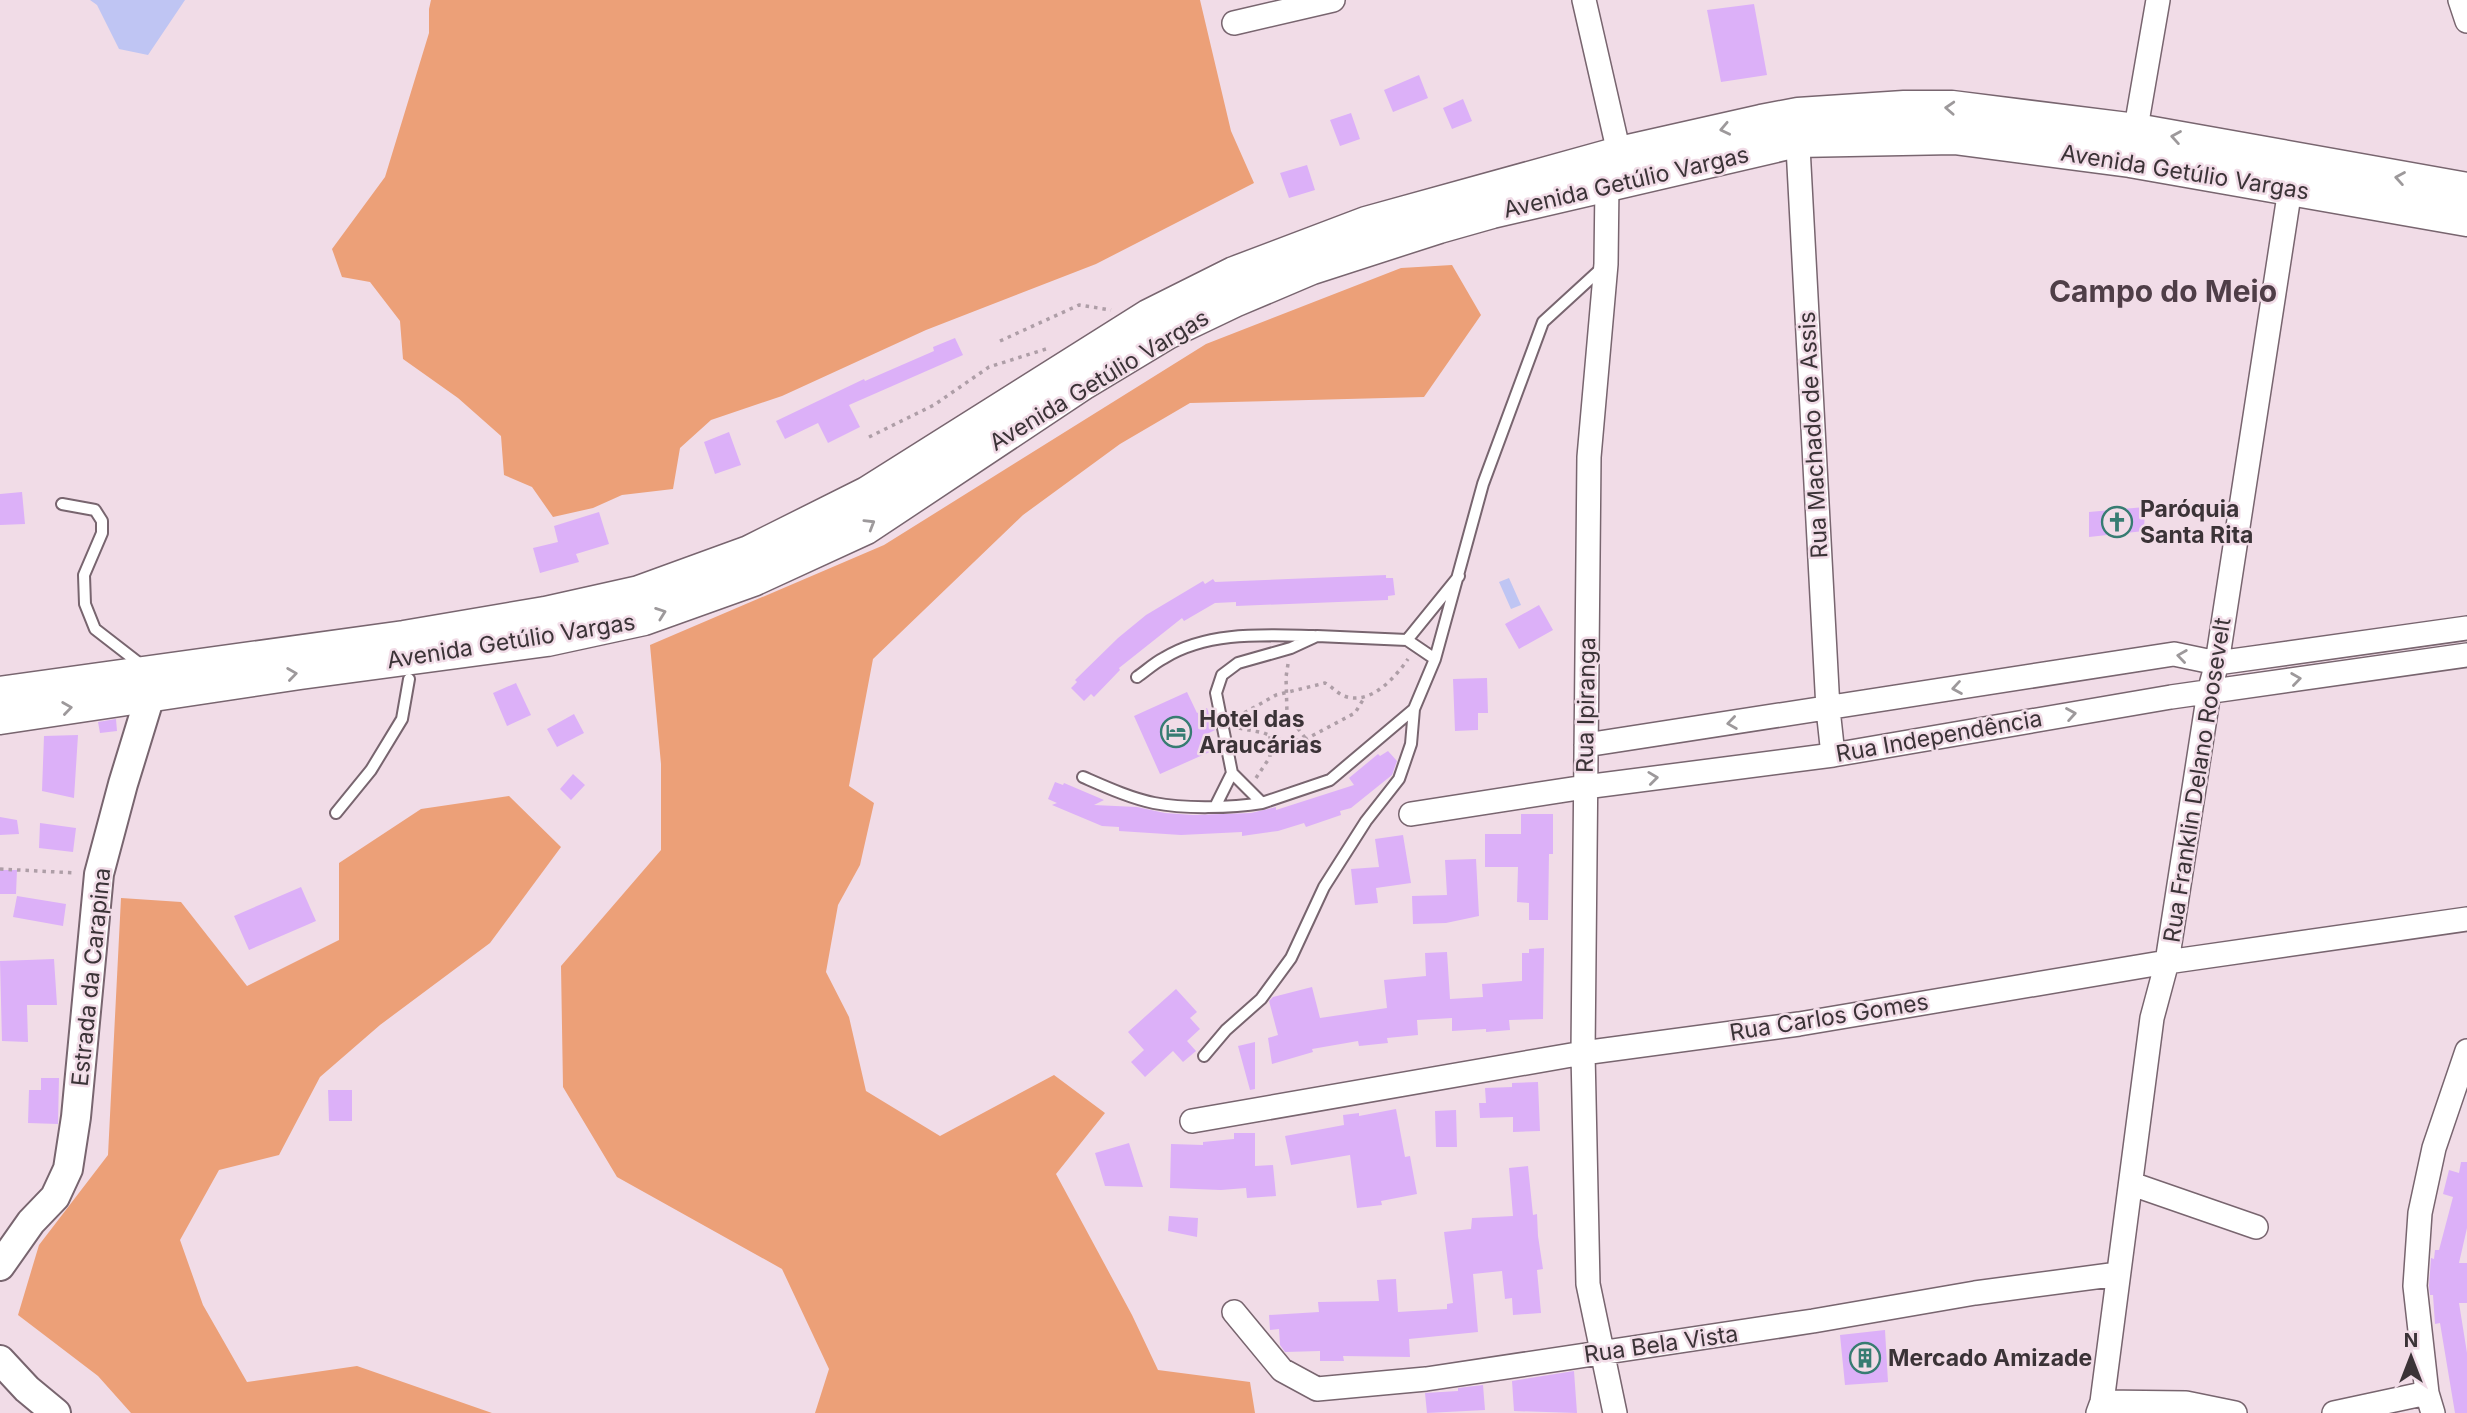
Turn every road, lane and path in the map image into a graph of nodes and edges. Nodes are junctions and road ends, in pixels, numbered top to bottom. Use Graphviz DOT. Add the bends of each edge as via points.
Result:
graph roads {
  1 [pos="1333,0"];
  2 [pos="1584,0"];
  3 [pos="2158,0"];
  4 [pos="2460,0"];
  5 [pos="2467,22"];
  6 [pos="1234,23"];
  7 [pos="1797,128"];
  8 [pos="2136,130"];
  9 [pos="1619,153"];
  10 [pos="2130,161"];
  11 [pos="2292,174"];
  12 [pos="1607,184"];
  13 [pos="2467,189"];
  14 [pos="2467,220"];
  15 [pos="1606,264"];
  16 [pos="1148,316"];
  17 [pos="1000,341"];
  18 [pos="1056,346"];
  19 [pos="869,437"];
  20 [pos="62,504"];
  21 [pos="1459,576"];
  22 [pos="2467,628"];
  23 [pos="1317,636"];
  24 [pos="1407,640"];
  25 [pos="2371,640"];
  26 [pos="1291,648"];
  27 [pos="1422,649"];
  28 [pos="2467,655"];
  29 [pos="1435,659"];
  30 [pos="2217,663"];
  31 [pos="2374,667"];
  32 [pos="408,669"];
  33 [pos="1137,677"];
  34 [pos="149,684"];
  35 [pos="1285,692"];
  36 [pos="2209,692"];
  37 [pos="0,693"];
  38 [pos="1365,698"];
  39 [pos="1414,709"];
  40 [pos="1828,709"];
  41 [pos="0,718"];
  42 [pos="1223,725"];
  43 [pos="1270,736"];
  44 [pos="1306,739"];
  45 [pos="1586,745"];
  46 [pos="1833,755"];
  47 [pos="1232,773"];
  48 [pos="1083,777"];
  49 [pos="1585,787"];
  50 [pos="1249,789"];
  51 [pos="1262,803"];
  52 [pos="1215,807"];
  53 [pos="336,813"];
  54 [pos="1411,814"];
  55 [pos="0,869"];
  56 [pos="99,874"];
  57 [pos="2467,919"];
  58 [pos="2167,962"];
  59 [pos="2467,1051"];
  60 [pos="1583,1053"];
  61 [pos="1204,1056"];
  62 [pos="1192,1121"];
  63 [pos="2132,1184"];
  64 [pos="2256,1227"];
  65 [pos="0,1266"];
  66 [pos="2118,1274"];
  67 [pos="1234,1312"];
  68 [pos="1602,1353"];
  69 [pos="0,1360"];
  70 [pos="2430,1403"];
  71 [pos="2100,1407"];
  72 [pos="56,1413"];
  73 [pos="1615,1413"];
  74 [pos="2235,1413"];
  75 [pos="2334,1413"];
  1 -- 6 [label="street"];
  2 -- 9 [label="street"];
  3 -- 8 [label="street"];
  4 -- 5 [label="street"];
  8 -- 7 [label="main road, Avenida Getúlio Vargas, one-way" via="1952,107 1904,107"];
  7 -- 9 [label="main road, Avenida Getúlio Vargas, one-way"];
  7 -- 10 [label="main road, Avenida Getúlio Vargas" via="1954,138"];
  7 -- 12 [label="main road, Avenida Getúlio Vargas" via="1767,150"];
  7 -- 40 [label="street, Rua Machado de Assis"];
  8 -- 10 [label="street"];
  11 -- 8 [label="main road, Avenida Getúlio Vargas, one-way"];
  9 -- 12 [label="street, Rua Ipiranga"];
  9 -- 16 [label="main road, Avenida Getúlio Vargas" via="1366,223 1234,273"];
  10 -- 11 [label="main road, Avenida Getúlio Vargas"];
  13 -- 11 [label="main road, Avenida Getúlio Vargas, one-way"];
  11 -- 14 [label="main road, Avenida Getúlio Vargas"];
  11 -- 30 [label="street, Rua Franklin Delano Roosevelt"];
  12 -- 15 [label="street, Rua Ipiranga"];
  32 -- 12 [label="main road, Avenida Getúlio Vargas, one-way" via="644,619 753,580 866,528 1096,376 1234,300 1312,268 1439,227"];
  15 -- 21 [label="lane" via="1543,323 1483,485"];
  15 -- 45 [label="street, Rua Ipiranga" via="1589,457"];
  16 -- 17 [label="path" via="1079,305"];
  16 -- 34 [label="main road, Avenida Getúlio Vargas" via="867,493 749,552 639,592 545,613"];
  18 -- 19 [label="path" via="989,367 934,405"];
  20 -- 34 [label="lane" via="95,510 102,521 102,533 84,575 85,604 95,629"];
  21 -- 24 [label="lane"];
  21 -- 29 [label="lane"];
  22 -- 25 [label="street, Rua Independência"];
  23 -- 24 [label="lane"];
  23 -- 26 [label="lane"];
  23 -- 33 [label="lane" via="1244,635 1198,645 1165,657"];
  24 -- 27 [label="lane"];
  25 -- 30 [label="street, Rua Independência"];
  25 -- 31 [label="street"];
  26 -- 35 [label="path"];
  26 -- 42 [label="lane" via="1238,663 1222,675 1216,693"];
  27 -- 29 [label="lane"];
  27 -- 38 [label="path" via="1410,656 1395,678"];
  28 -- 31 [label="street, Rua Independência"];
  29 -- 39 [label="lane"];
  30 -- 36 [label="street, Rua Franklin Delano Roosevelt"];
  30 -- 40 [label="street, Rua Independência, one-way" via="2174,654"];
  36 -- 31 [label="street, Rua Independência, one-way"];
  34 -- 32 [label="main road, Avenida Getúlio Vargas, one-way"];
  32 -- 53 [label="lane" via="402,719 371,770"];
  34 -- 37 [label="main road, Avenida Getúlio Vargas"];
  41 -- 34 [label="main road, Avenida Getúlio Vargas, one-way"];
  34 -- 56 [label="street, Estrada da Carapina"];
  35 -- 38 [label="path" via="1325,682 1344,696"];
  35 -- 42 [label="path"];
  35 -- 44 [label="path" via="1287,714"];
  46 -- 36 [label="street, Rua Independência, one-way"];
  36 -- 58 [label="street, Rua Franklin Delano Roosevelt"];
  38 -- 44 [label="path" via="1355,713"];
  39 -- 51 [label="lane" via="1330,780"];
  39 -- 61 [label="lane" via="1411,744 1398,779 1324,887 1291,958 1261,999"];
  40 -- 45 [label="street, Rua Independência, one-way"];
  40 -- 46 [label="street, Rua Machado de Assis"];
  42 -- 43 [label="path"];
  42 -- 47 [label="lane"];
  43 -- 44 [label="path" via="1286,742"];
  43 -- 50 [label="path" via="1270,757"];
  45 -- 49 [label="street, Rua Ipiranga"];
  49 -- 46 [label="street, Rua Independência, one-way"];
  47 -- 50 [label="lane"];
  47 -- 52 [label="lane"];
  48 -- 52 [label="lane" via="1155,803"];
  49 -- 54 [label="street, Rua Independência"];
  49 -- 60 [label="street, Rua Ipiranga"];
  50 -- 51 [label="lane"];
  51 -- 52 [label="lane"];
  55 -- 56 [label="path"];
  56 -- 65 [label="street, Estrada da Carapina" via="68,1169 55,1197"];
  57 -- 58 [label="street, Rua Carlos Gomes"];
  58 -- 60 [label="street, Rua Carlos Gomes" via="1799,1024"];
  58 -- 63 [label="street, Rua Franklin Delano Roosevelt" via="2152,1018"];
  59 -- 70 [label="street" via="2434,1148 2420,1213 2416,1286"];
  60 -- 62 [label="street, Rua Carlos Gomes"];
  60 -- 68 [label="street, Rua Ipiranga" via="1588,1284"];
  63 -- 64 [label="street"];
  63 -- 66 [label="street, Rua Franklin Delano Roosevelt"];
  66 -- 68 [label="street, Rua Bela Vista"];
  66 -- 71 [label="street, Rua Franklin Delano Roosevelt"];
  67 -- 68 [label="street, Rua Bela Vista" via="1282,1370 1317,1389 1426,1379"];
  68 -- 73 [label="street, Rua Ipiranga"];
  69 -- 72 [label="street"];
  70 -- 75 [label="street"];
  71 -- 74 [label="street" via="2186,1403"];
}
